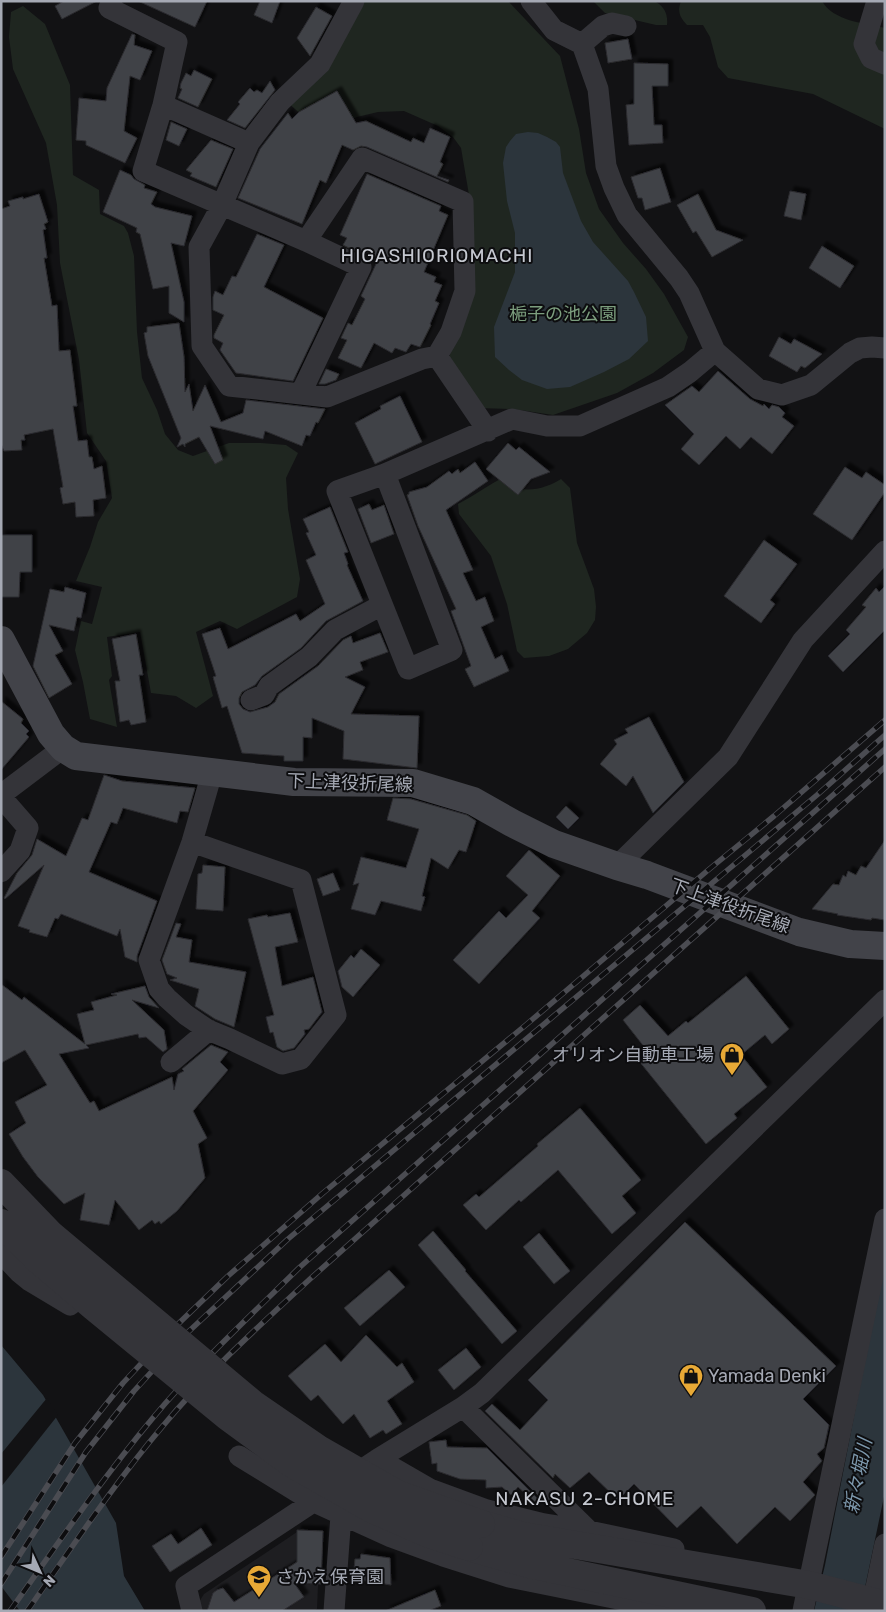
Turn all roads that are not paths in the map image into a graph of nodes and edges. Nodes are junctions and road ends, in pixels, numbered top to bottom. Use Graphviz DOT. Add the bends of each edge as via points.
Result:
graph roads {
  1 [pos="112,1"];
  2 [pos="531,1"];
  3 [pos="878,1"];
  4 [pos="346,4"];
  5 [pos="626,26"];
  6 [pos="582,44"];
  7 [pos="885,64"];
  8 [pos="162,104"];
  9 [pos="249,143"];
  10 [pos="222,205"];
  11 [pos="306,241"];
  12 [pos="885,348"];
  13 [pos="715,350"];
  14 [pos="437,356"];
  15 [pos="301,393"];
  16 [pos="488,430"];
  17 [pos="385,474"];
  18 [pos="885,551"];
  19 [pos="382,605"];
  20 [pos="1,640"];
  21 [pos="251,700"];
  22 [pos="63,748"];
  23 [pos="212,772"];
  24 [pos="1,796"];
  25 [pos="192,842"];
  26 [pos="617,866"];
  27 [pos="1,872"];
  28 [pos="885,946"];
  29 [pos="885,1000"];
  30 [pos="209,1030"];
  31 [pos="171,1062"];
  32 [pos="1,1169"];
  33 [pos="1,1183"];
  34 [pos="885,1219"];
  35 [pos="1,1223"];
  36 [pos="1,1253"];
  37 [pos="463,1407"];
  38 [pos="239,1456"];
  39 [pos="378,1459"];
  40 [pos="312,1502"];
  41 [pos="341,1516"];
  42 [pos="588,1531"];
  43 [pos="475,1536"];
  44 [pos="885,1544"];
  45 [pos="806,1598"];
  46 [pos="876,1606"];
  47 [pos="192,1611"];
  48 [pos="334,1611"];
  49 [pos="678,1611"];
  50 [pos="752,1611"];
  1 -- 8 [label="street" via="108,8 177,42"];
  2 -- 6 [label="street" via="554,30"];
  3 -- 7 [label="street" via="864,44 871,58"];
  4 -- 9 [label="street" via="320,64 280,102"];
  5 -- 6 [label="street" via="612,23 603,26"];
  6 -- 13 [label="street" via="598,89 606,166 614,188 627,215 680,278"];
  8 -- 9 [label="street"];
  8 -- 10 [label="street" via="143,171"];
  9 -- 10 [label="street"];
  10 -- 11 [label="street"];
  10 -- 15 [label="street" via="199,247 202,346 230,386"];
  11 -- 14 [label="street" via="362,158 463,202 465,292 451,332"];
  11 -- 15 [label="street" via="361,267"];
  12 -- 13 [label="street" via="860,348 811,385 782,395 758,389"];
  13 -- 16 [label="street" via="668,387 580,426 546,426 512,419"];
  14 -- 15 [label="street" via="327,397"];
  14 -- 16 [label="street"];
  16 -- 17 [label="street"];
  17 -- 19 [label="street" via="337,491"];
  17 -- 19 [label="street" via="452,650 408,669"];
  18 -- 26 [label="street" via="803,640 728,757"];
  19 -- 21 [label="street" via="335,630 309,658 269,686 264,696"];
  20 -- 22 [label="main road" via="51,734"];
  22 -- 23 [label="main road, 下上津役折尾線" via="76,756"];
  22 -- 24 [label="street"];
  23 -- 25 [label="street"];
  23 -- 26 [label="main road, 下上津役折尾線" via="294,782 413,783 473,801 554,844"];
  24 -- 27 [label="street" via="28,828 20,851"];
  25 -- 30 [label="street" via="149,960 159,989 186,1015"];
  25 -- 30 [label="street" via="301,880 336,1015 301,1059 282,1064"];
  26 -- 28 [label="main road, 下上津役折尾線" via="799,932 850,944"];
  29 -- 37 [label="street" via="482,1393"];
  30 -- 31 [label="street"];
  32 -- 36 [label="street" via="64,1234 98,1281 70,1305 30,1281"];
  33 -- 43 [label="street, bridge" via="50,1234 253,1404 320,1450"];
  34 -- 45 [label="street"];
  35 -- 43 [label="street, bridge" via="34,1258 228,1417 290,1463 372,1509 429,1534"];
  37 -- 39 [label="street"];
  37 -- 42 [label="street"];
  38 -- 40 [label="street"];
  39 -- 40 [label="street"];
  39 -- 42 [label="street" via="430,1489 487,1510"];
  40 -- 41 [label="street"];
  40 -- 47 [label="street" via="186,1586"];
  41 -- 48 [label="street"];
  41 -- 49 [label="street" via="442,1556 509,1577"];
  42 -- 45 [label="street" via="759,1567"];
  43 -- 45 [label="street" via="523,1536"];
  43 -- 50 [label="street" via="529,1564"];
  44 -- 46 [label="street"];
  45 -- 46 [label="street"];
}
